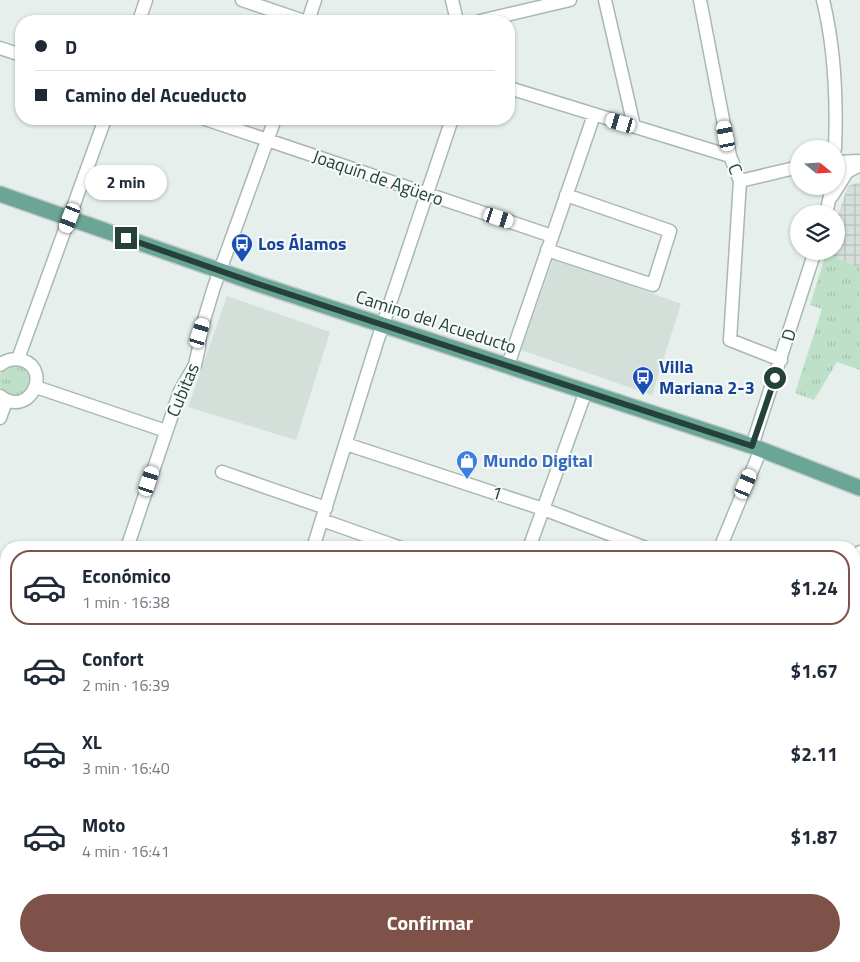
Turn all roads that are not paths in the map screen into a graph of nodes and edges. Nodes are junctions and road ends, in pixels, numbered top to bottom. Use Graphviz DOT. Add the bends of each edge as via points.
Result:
graph roads {
  1 [pos="146,0"];
  2 [pos="242,0"];
  3 [pos="315,0"];
  4 [pos="452,0"];
  5 [pos="570,0"];
  6 [pos="605,0"];
  7 [pos="700,0"];
  8 [pos="823,0"];
  9 [pos="141,15"];
  10 [pos="286,15"];
  11 [pos="310,15"];
  12 [pos="456,15"];
  13 [pos="506,15"];
  14 [pos="0,48"];
  15 [pos="15,53"];
  16 [pos="515,90"];
  17 [pos="594,115"];
  18 [pos="103,125"];
  19 [pos="223,125"];
  20 [pos="273,125"];
  21 [pos="450,125"];
  22 [pos="634,126"];
  23 [pos="267,140"];
  24 [pos="835,140"];
  25 [pos="730,156"];
  26 [pos="860,161"];
  27 [pos="845,162"];
  28 [pos="860,165"];
  29 [pos="790,169"];
  30 [pos="845,175"];
  31 [pos="740,181"];
  32 [pos="0,194"];
  33 [pos="428,194"];
  34 [pos="566,195"];
  35 [pos="70,218"];
  36 [pos="552,236"];
  37 [pos="547,250"];
  38 [pos="812,260"];
  39 [pos="220,271"];
  40 [pos="383,325"];
  41 [pos="18,359"];
  42 [pos="781,360"];
  43 [pos="508,365"];
  44 [pos="0,366"];
  45 [pos="36,387"];
  46 [pos="586,391"];
  47 [pos="3,398"];
  48 [pos="0,418"];
  49 [pos="166,431"];
  50 [pos="346,444"];
  51 [pos="756,447"];
  52 [pos="222,472"];
  53 [pos="860,488"];
  54 [pos="543,509"];
  55 [pos="324,514"];
  56 [pos="129,541"];
  57 [pos="315,541"];
  58 [pos="385,541"];
  59 [pos="532,541"];
  60 [pos="628,541"];
  61 [pos="722,541"];
  1 -- 9 [label="street"];
  2 -- 10 [label="street"];
  3 -- 11 [label="street"];
  4 -- 12 [label="street"];
  5 -- 13 [label="street"];
  6 -- 22 [label="street"];
  7 -- 25 [label="street, C"];
  8 -- 24 [label="street" via="837,101"];
  14 -- 15 [label="street"];
  16 -- 17 [label="street"];
  17 -- 22 [label="street"];
  17 -- 34 [label="street"];
  18 -- 35 [label="street"];
  19 -- 23 [label="street, Joaquín de Agüero"];
  20 -- 23 [label="street, Cubitas"];
  21 -- 33 [label="street"];
  22 -- 25 [label="street"];
  23 -- 33 [label="street, Joaquín de Agüero"];
  23 -- 39 [label="street, Cubitas"];
  25 -- 31 [label="street, C"];
  26 -- 27 [label="street"];
  28 -- 30 [label="street"];
  29 -- 31 [label="street"];
  31 -- 42 [label="street, C" via="730,340"];
  32 -- 35 [label="main road, Camino del Acueducto"];
  33 -- 36 [label="street, Joaquín de Agüero"];
  33 -- 40 [label="street"];
  34 -- 36 [label="street"];
  34 -- 37 [label="street" via="670,231 653,285"];
  35 -- 39 [label="main road, Camino del Acueducto"];
  35 -- 41 [label="street"];
  36 -- 37 [label="street"];
  37 -- 43 [label="street"];
  38 -- 42 [label="street, D"];
  39 -- 40 [label="main road, Camino del Acueducto"];
  39 -- 49 [label="street, Cubitas" via="200,333 195,365 180,391"];
  40 -- 43 [label="main road, Camino del Acueducto"];
  40 -- 50 [label="street"];
  41 -- 44 [label="street"];
  41 -- 45 [label="street" via="35,372"];
  42 -- 51 [label="street, D"];
  43 -- 46 [label="main road, Camino del Acueducto"];
  45 -- 47 [label="street" via="20,402"];
  45 -- 49 [label="street"];
  46 -- 51 [label="main road, Camino del Acueducto"];
  46 -- 54 [label="street"];
  47 -- 48 [label="street"];
  49 -- 56 [label="street, Cubitas"];
  50 -- 54 [label="street, 1"];
  50 -- 55 [label="street"];
  51 -- 53 [label="main road, Camino del Acueducto"];
  51 -- 61 [label="street, D"];
  52 -- 55 [label="street"];
  54 -- 59 [label="street"];
  54 -- 60 [label="street, 1"];
  55 -- 57 [label="street"];
  55 -- 58 [label="street"];
}
